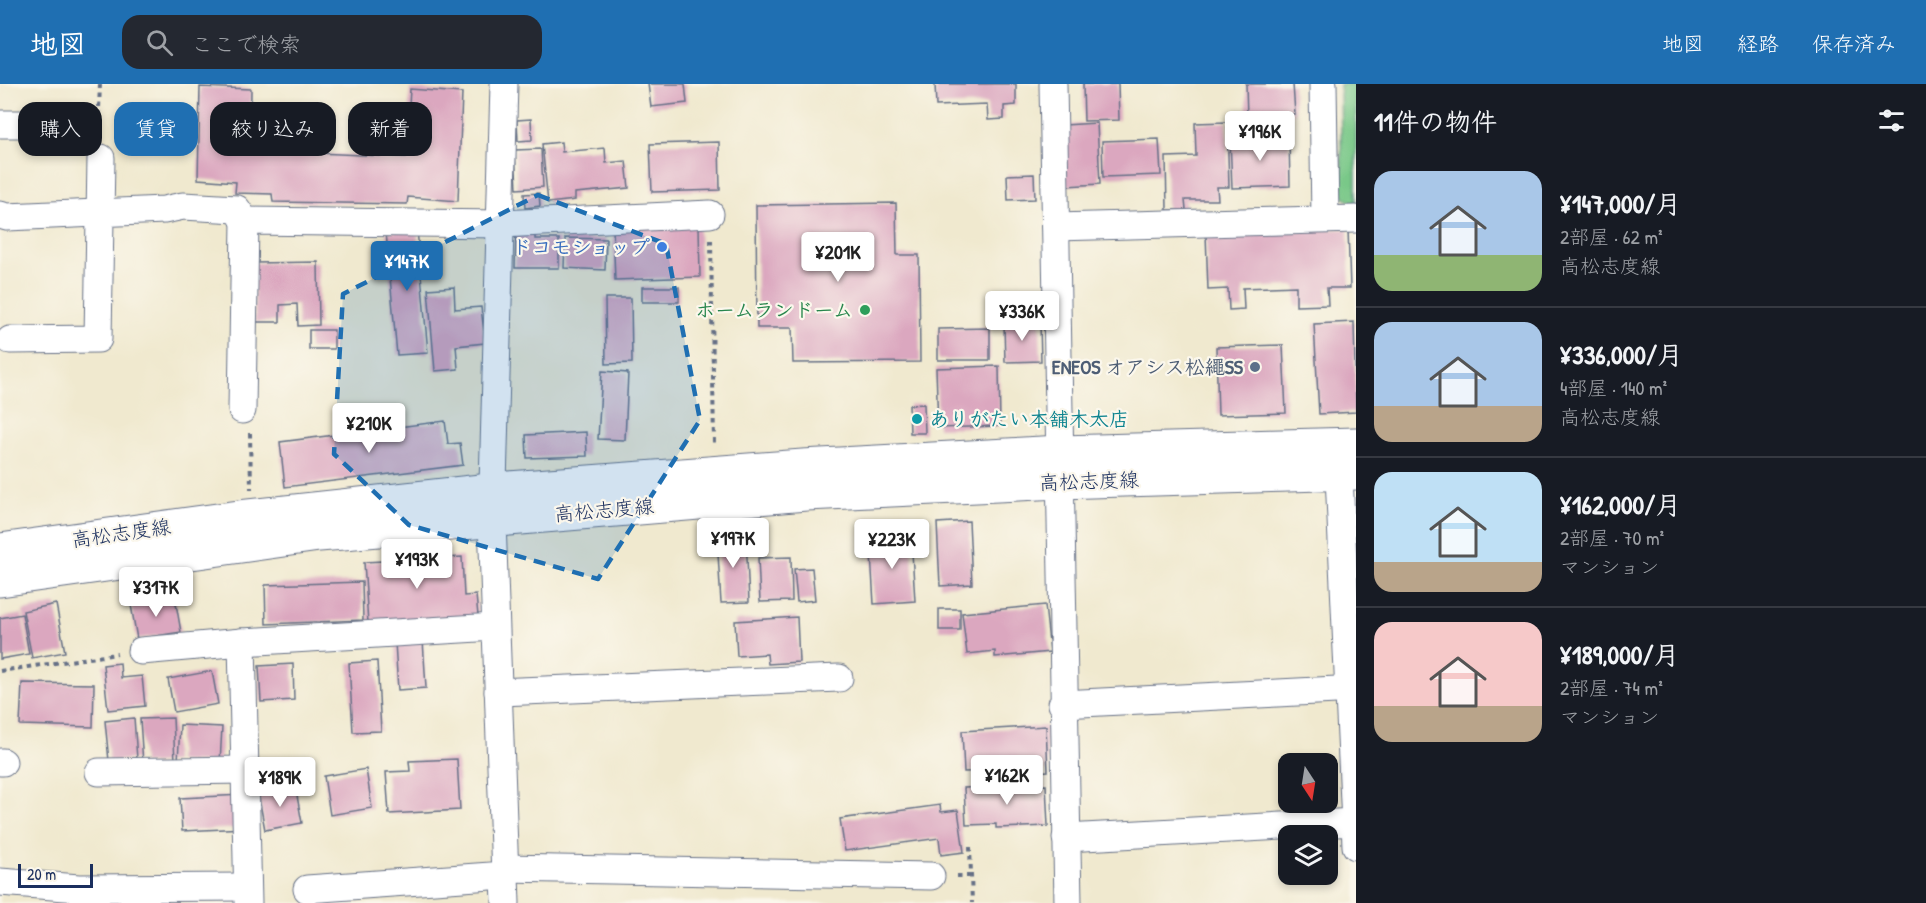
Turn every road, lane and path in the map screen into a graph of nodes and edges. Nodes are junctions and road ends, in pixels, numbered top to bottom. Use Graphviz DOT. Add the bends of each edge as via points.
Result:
graph roads {
  1 [pos="100,84"];
  2 [pos="504,84"];
  3 [pos="1053,84"];
  4 [pos="1323,84"];
  5 [pos="0,124"];
  6 [pos="18,124"];
  7 [pos="101,158"];
  8 [pos="100,213"];
  9 [pos="710,214"];
  10 [pos="0,215"];
  11 [pos="1326,219"];
  12 [pos="1356,219"];
  13 [pos="244,221"];
  14 [pos="501,224"];
  15 [pos="1056,227"];
  16 [pos="10,340"];
  17 [pos="242,410"];
  18 [pos="714,455"];
  19 [pos="1347,458"];
  20 [pos="1060,467"];
  21 [pos="251,496"];
  22 [pos="492,505"];
  23 [pos="0,550"];
  24 [pos="0,580"];
  25 [pos="495,627"];
  26 [pos="242,642"];
  27 [pos="141,651"];
  28 [pos="0,671"];
  29 [pos="839,678"];
  30 [pos="1352,690"];
  31 [pos="498,692"];
  32 [pos="1062,704"];
  33 [pos="245,770"];
  34 [pos="99,772"];
  35 [pos="1355,834"];
  36 [pos="1066,838"];
  37 [pos="970,848"];
  38 [pos="505,872"];
  39 [pos="932,876"];
  40 [pos="0,882"];
  41 [pos="308,889"];
  42 [pos="248,895"];
  43 [pos="506,903"];
  44 [pos="972,903"];
  45 [pos="1068,903"];
  1 -- 7 [label="path" via="97,150"];
  2 -- 14 [label="street"];
  3 -- 15 [label="street"];
  4 -- 11 [label="street"];
  5 -- 6 [label="street"];
  7 -- 8 [label="street"];
  8 -- 10 [label="street"];
  8 -- 13 [label="street" via="216,207 237,209"];
  8 -- 16 [label="street" via="98,339"];
  9 -- 14 [label="street"];
  9 -- 18 [label="path"];
  11 -- 12 [label="street"];
  11 -- 15 [label="street"];
  13 -- 14 [label="street"];
  13 -- 17 [label="street"];
  14 -- 22 [label="street"];
  15 -- 20 [label="street"];
  17 -- 21 [label="path" via="249,415"];
  19 -- 20 [label="main road, 高松志度線"];
  19 -- 30 [label="street"];
  20 -- 22 [label="main road, 高松志度線" via="802,466"];
  20 -- 32 [label="street"];
  22 -- 23 [label="main road, 高松志度線" via="239,517"];
  22 -- 24 [label="main road, 高松志度線" via="319,535"];
  22 -- 25 [label="street"];
  25 -- 26 [label="street"];
  25 -- 31 [label="street"];
  26 -- 27 [label="street"];
  26 -- 33 [label="street"];
  27 -- 28 [label="path"];
  29 -- 31 [label="street"];
  30 -- 32 [label="street"];
  30 -- 35 [label="street"];
  31 -- 38 [label="street"];
  32 -- 36 [label="street"];
  33 -- 34 [label="street"];
  33 -- 42 [label="street"];
  35 -- 36 [label="street"];
  36 -- 45 [label="street"];
  37 -- 44 [label="path"];
  38 -- 39 [label="street"];
  38 -- 41 [label="street"];
  38 -- 43 [label="street"];
  40 -- 42 [label="street"];
}
